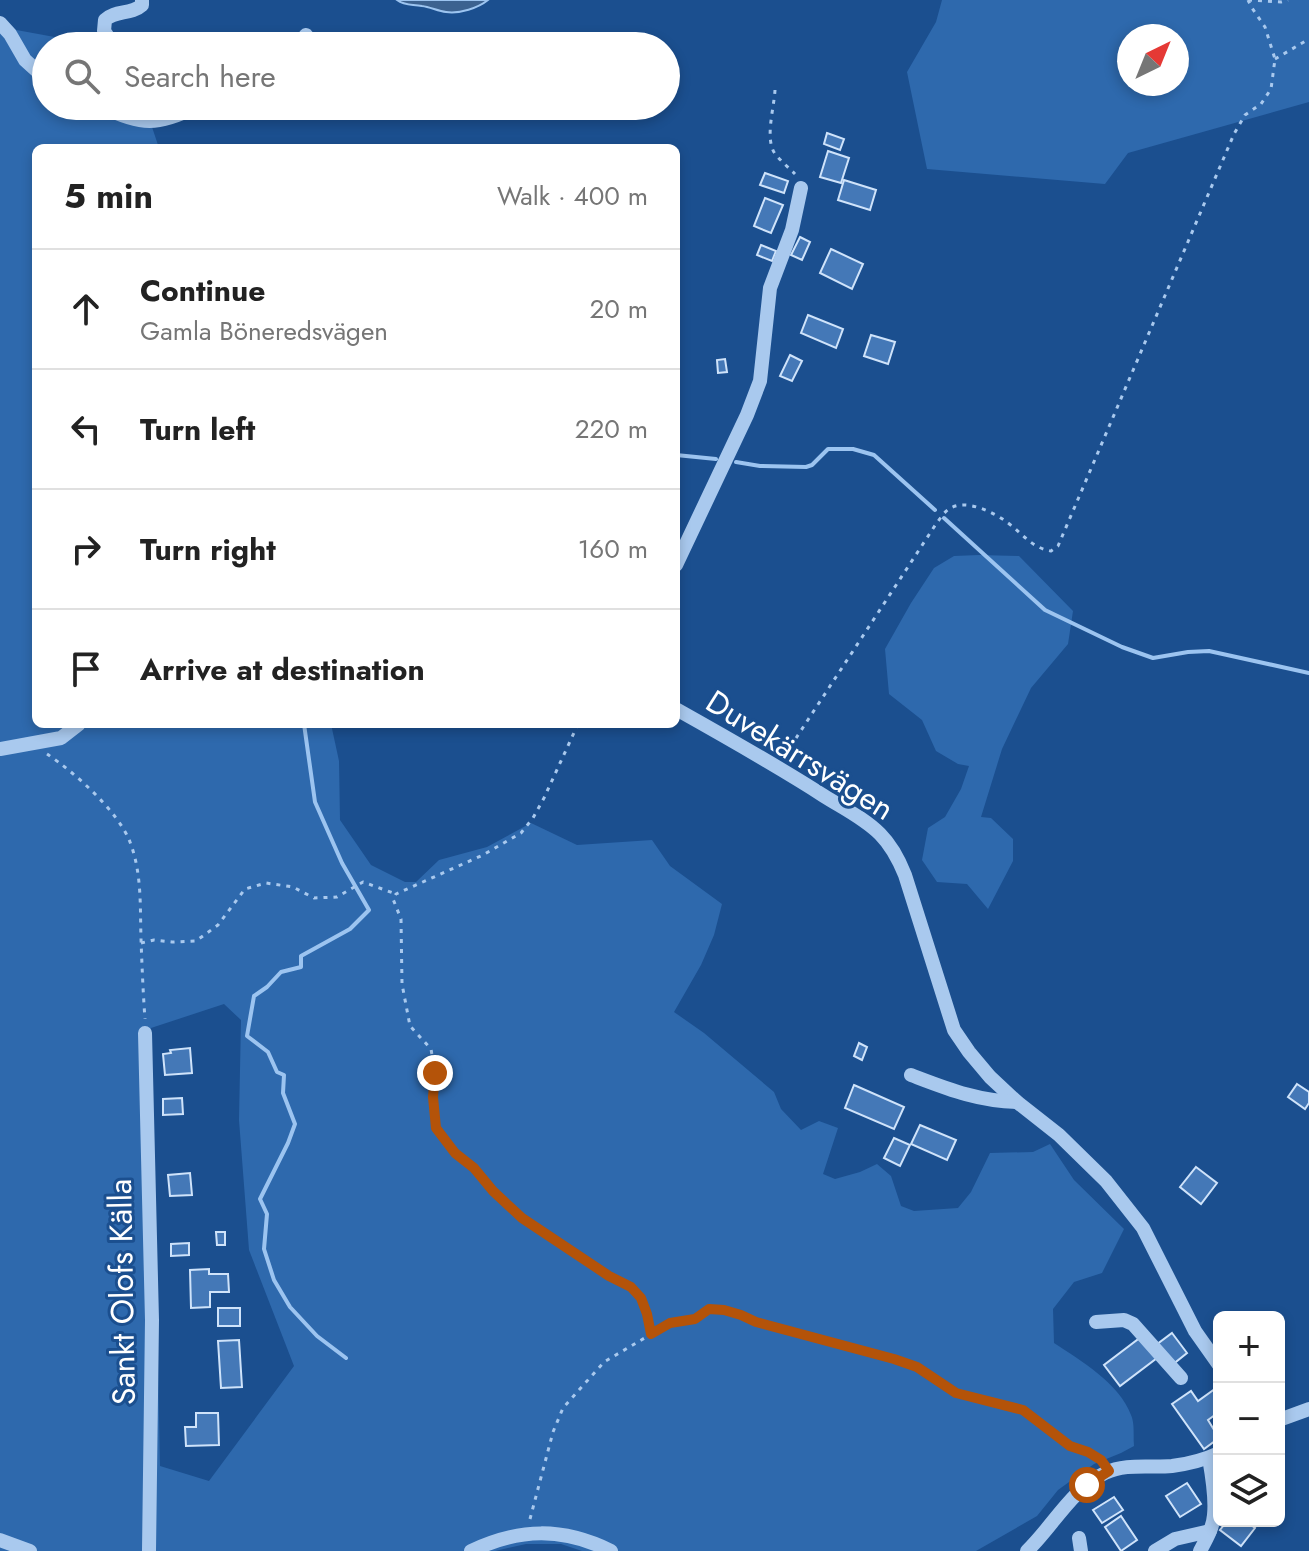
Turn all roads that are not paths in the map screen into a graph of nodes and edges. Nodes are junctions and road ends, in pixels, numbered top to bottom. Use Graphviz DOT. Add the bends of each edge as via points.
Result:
graph roads {
  1 [pos="142,0"];
  2 [pos="0,23"];
  3 [pos="105,32"];
  4 [pos="32,68"];
  5 [pos="135,120"];
  6 [pos="162,120"];
  7 [pos="801,188"];
  8 [pos="680,557"];
  9 [pos="680,711"];
  10 [pos="74,728"];
  11 [pos="0,749"];
  12 [pos="145,1033"];
  13 [pos="911,1075"];
  14 [pos="1017,1102"];
  15 [pos="1096,1322"];
  16 [pos="1213,1356"];
  17 [pos="1181,1378"];
  18 [pos="1309,1409"];
  19 [pos="1285,1418"];
  20 [pos="1213,1456"];
  21 [pos="1213,1465"];
  22 [pos="1213,1495"];
  23 [pos="1213,1520"];
  24 [pos="1210,1531"];
  25 [pos="0,1540"];
  26 [pos="578,1545"];
  27 [pos="30,1551"];
  28 [pos="149,1551"];
  29 [pos="471,1551"];
  30 [pos="611,1551"];
  31 [pos="1027,1551"];
  32 [pos="1155,1551"];
  33 [pos="1200,1551"];
  1 -- 3 [label="street" via="135,11 105,20"];
  2 -- 4 [label="street"];
  5 -- 6 [label="street"];
  7 -- 8 [label="street" via="770,288 760,381"];
  9 -- 14 [label="street, Duvekärrsvägen" via="877,832 905,875 954,1030"];
  10 -- 11 [label="street" via="61,738"];
  12 -- 28 [label="street, Sankt Olofs Källa" via="152,1334"];
  13 -- 14 [label="street" via="962,1094"];
  14 -- 16 [label="street, Duvekärrsvägen" via="1086,1159 1143,1228"];
  15 -- 17 [label="street" via="1133,1324"];
  18 -- 19 [label="street"];
  20 -- 31 [label="street" via="1109,1471 1087,1485"];
  21 -- 22 [label="street"];
  23 -- 24 [label="street"];
  24 -- 32 [label="street" via="1175,1539"];
  24 -- 33 [label="street"];
  25 -- 27 [label="street"];
  26 -- 29 [label="street" via="548,1533 529,1533"];
  26 -- 30 [label="street"];
}
